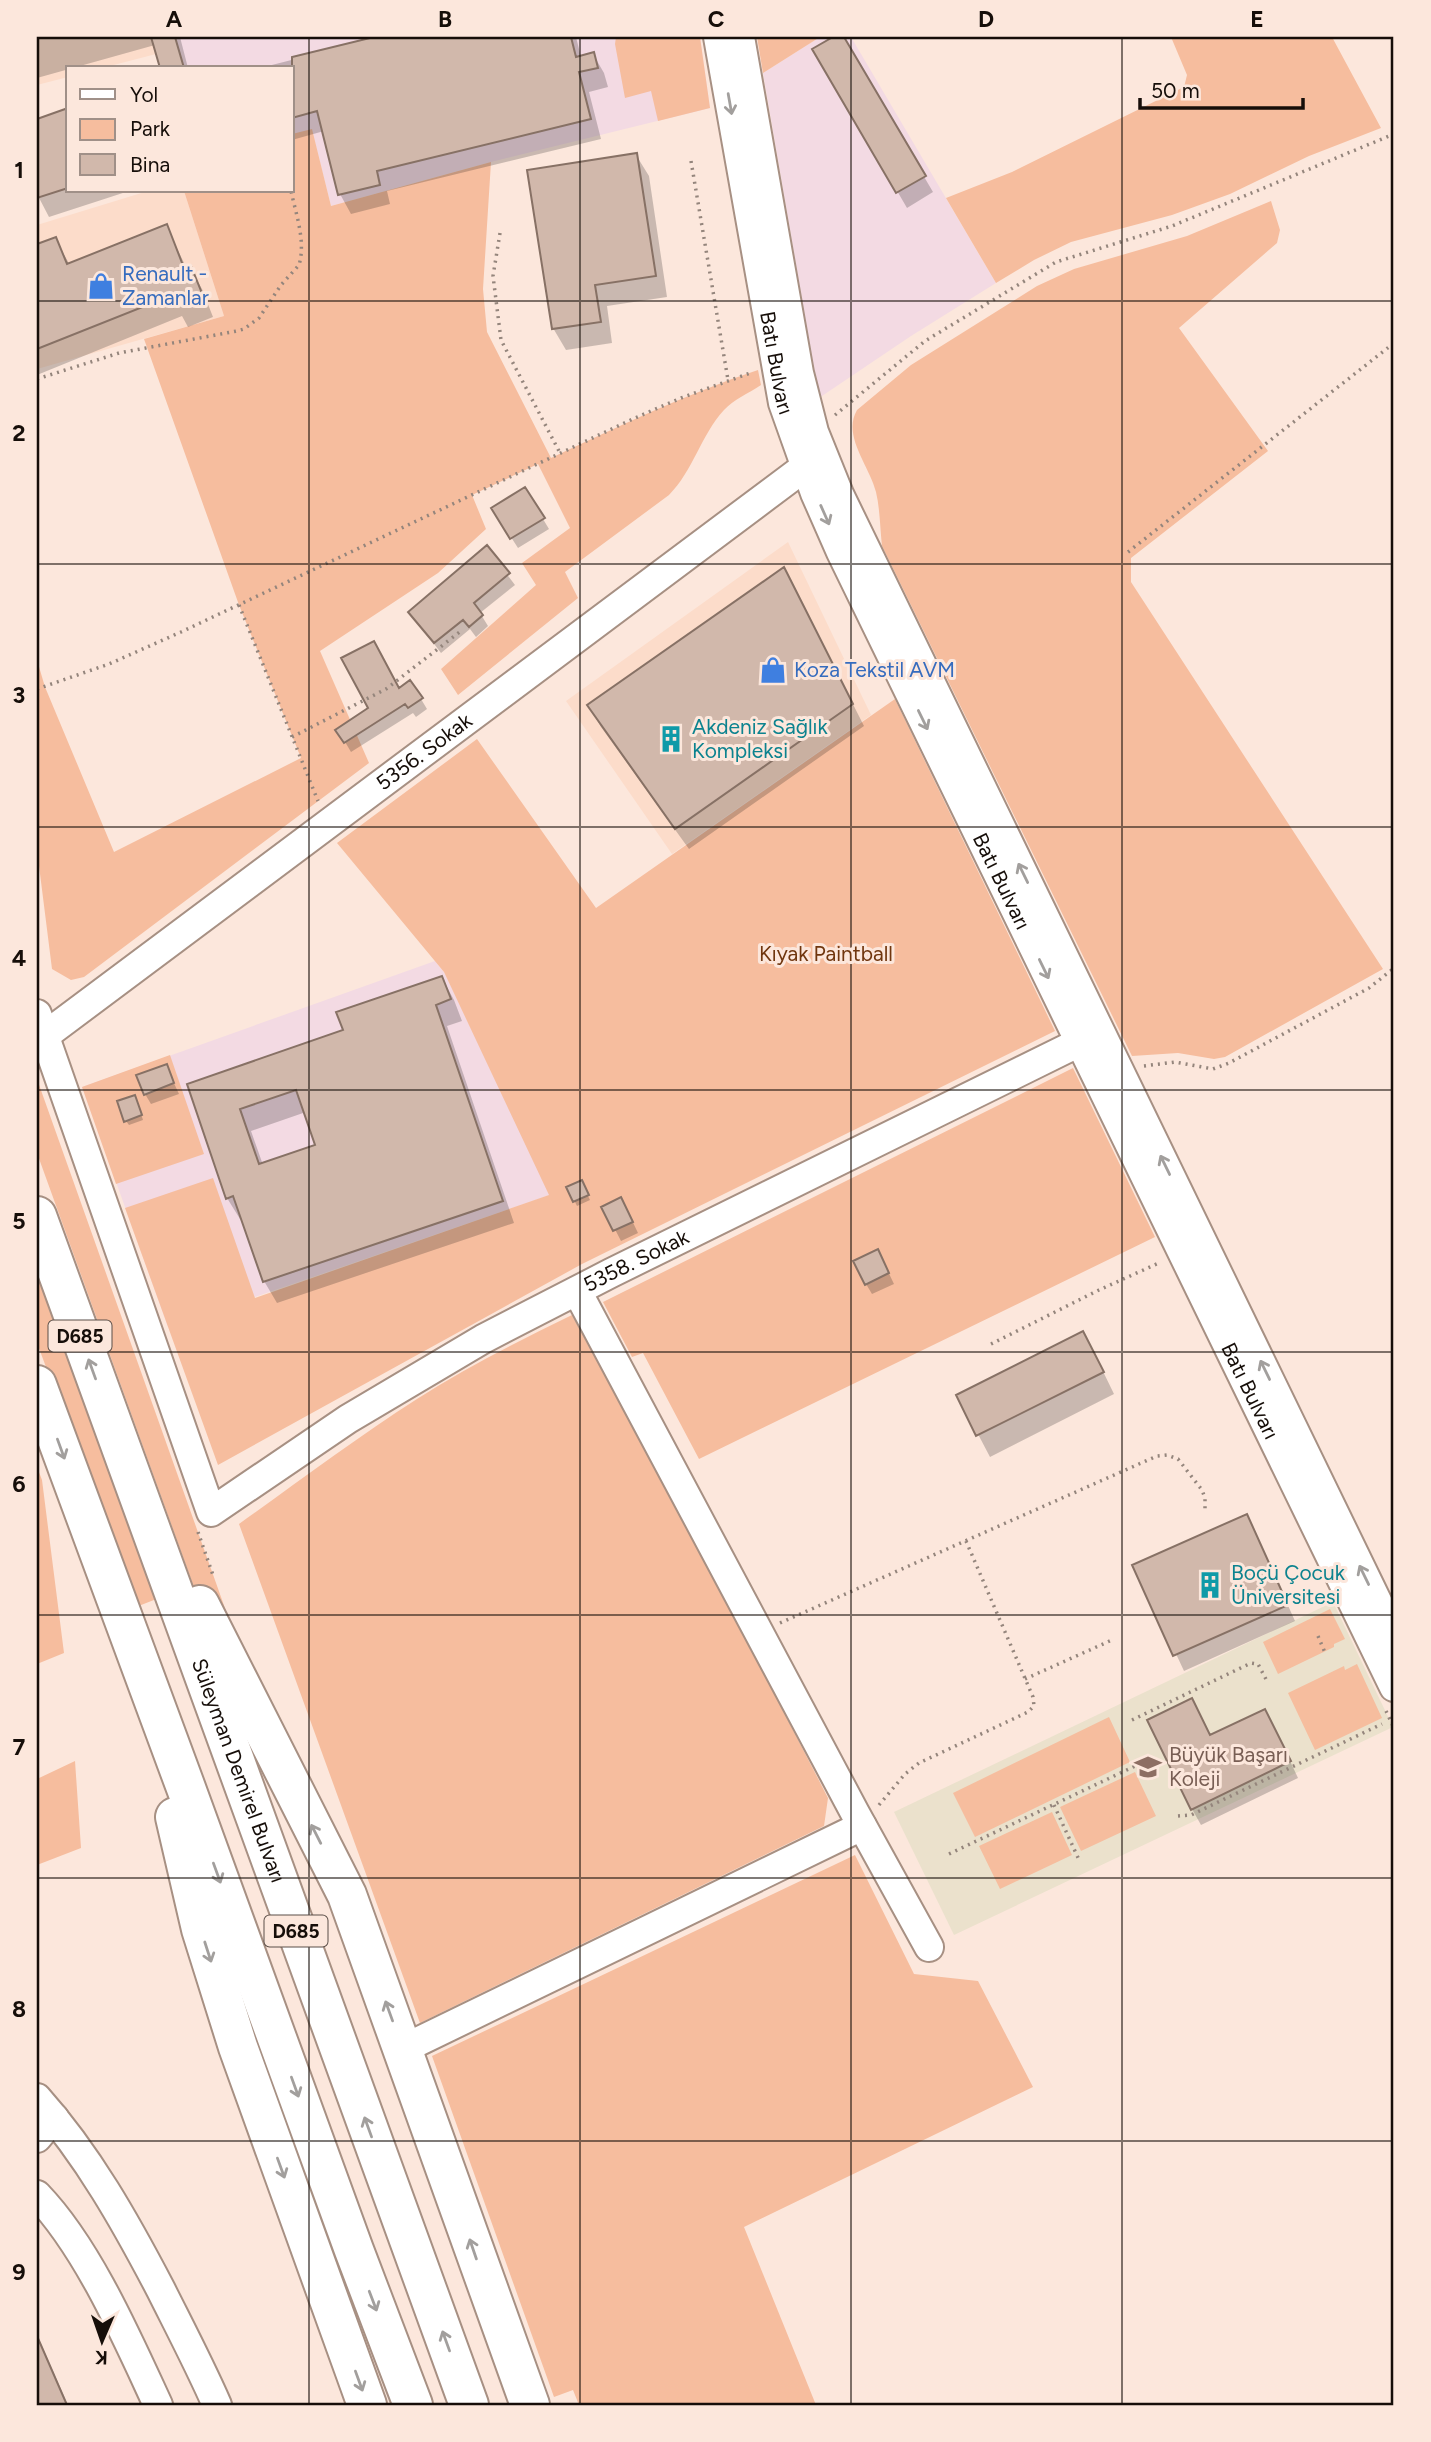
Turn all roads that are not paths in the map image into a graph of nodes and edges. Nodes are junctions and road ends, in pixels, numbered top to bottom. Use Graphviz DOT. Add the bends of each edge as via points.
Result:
graph roads {
  1 [pos="718,37"];
  2 [pos="740,37"];
  3 [pos="805,467"];
  4 [pos="40,1026"];
  5 [pos="1080,1042"];
  6 [pos="37,1216"];
  7 [pos="577,1291"];
  8 [pos="37,1385"];
  9 [pos="124,1457"];
  10 [pos="1394,1636"];
  11 [pos="1394,1687"];
  12 [pos="151,1694"];
  13 [pos="862,1826"];
  14 [pos="929,1947"];
  15 [pos="403,2049"];
  16 [pos="43,2118"];
  17 [pos="37,2195"];
  18 [pos="158,2405"];
  19 [pos="217,2405"];
  20 [pos="367,2405"];
  21 [pos="413,2405"];
  22 [pos="469,2405"];
  23 [pos="530,2405"];
  1 -- 3 [label="street, Batı Bulvarı, one-way" via="775,365"];
  10 -- 2 [label="street, Batı Bulvarı, one-way" via="860,539 814,432 799,373"];
  3 -- 4 [label="street, 5356. Sokak" via="328,824"];
  3 -- 5 [label="street, Batı Bulvarı, one-way" via="841,552"];
  4 -- 7 [label="street, 5358. Sokak" via="211,1513 415,1377"];
  5 -- 7 [label="street, 5358. Sokak"];
  5 -- 11 [label="street, Batı Bulvarı"];
  9 -- 6 [label="highway, Süleyman Demirel Bulvarı / D685, one-way"];
  7 -- 13 [label="street"];
  8 -- 12 [label="highway, D685, one-way"];
  15 -- 9 [label="highway, one-way" via="347,1895"];
  22 -- 9 [label="highway, Süleyman Demirel Bulvarı / D685, one-way"];
  12 -- 20 [label="highway, one-way" via="201,1929 238,2047"];
  12 -- 21 [label="highway, D685, one-way"];
  13 -- 14 [label="street"];
  13 -- 15 [label="street"];
  23 -- 15 [label="highway, one-way"];
  16 -- 19 [label="street" via="108,2195"];
  17 -- 18 [label="street" via="76,2245"];
}
